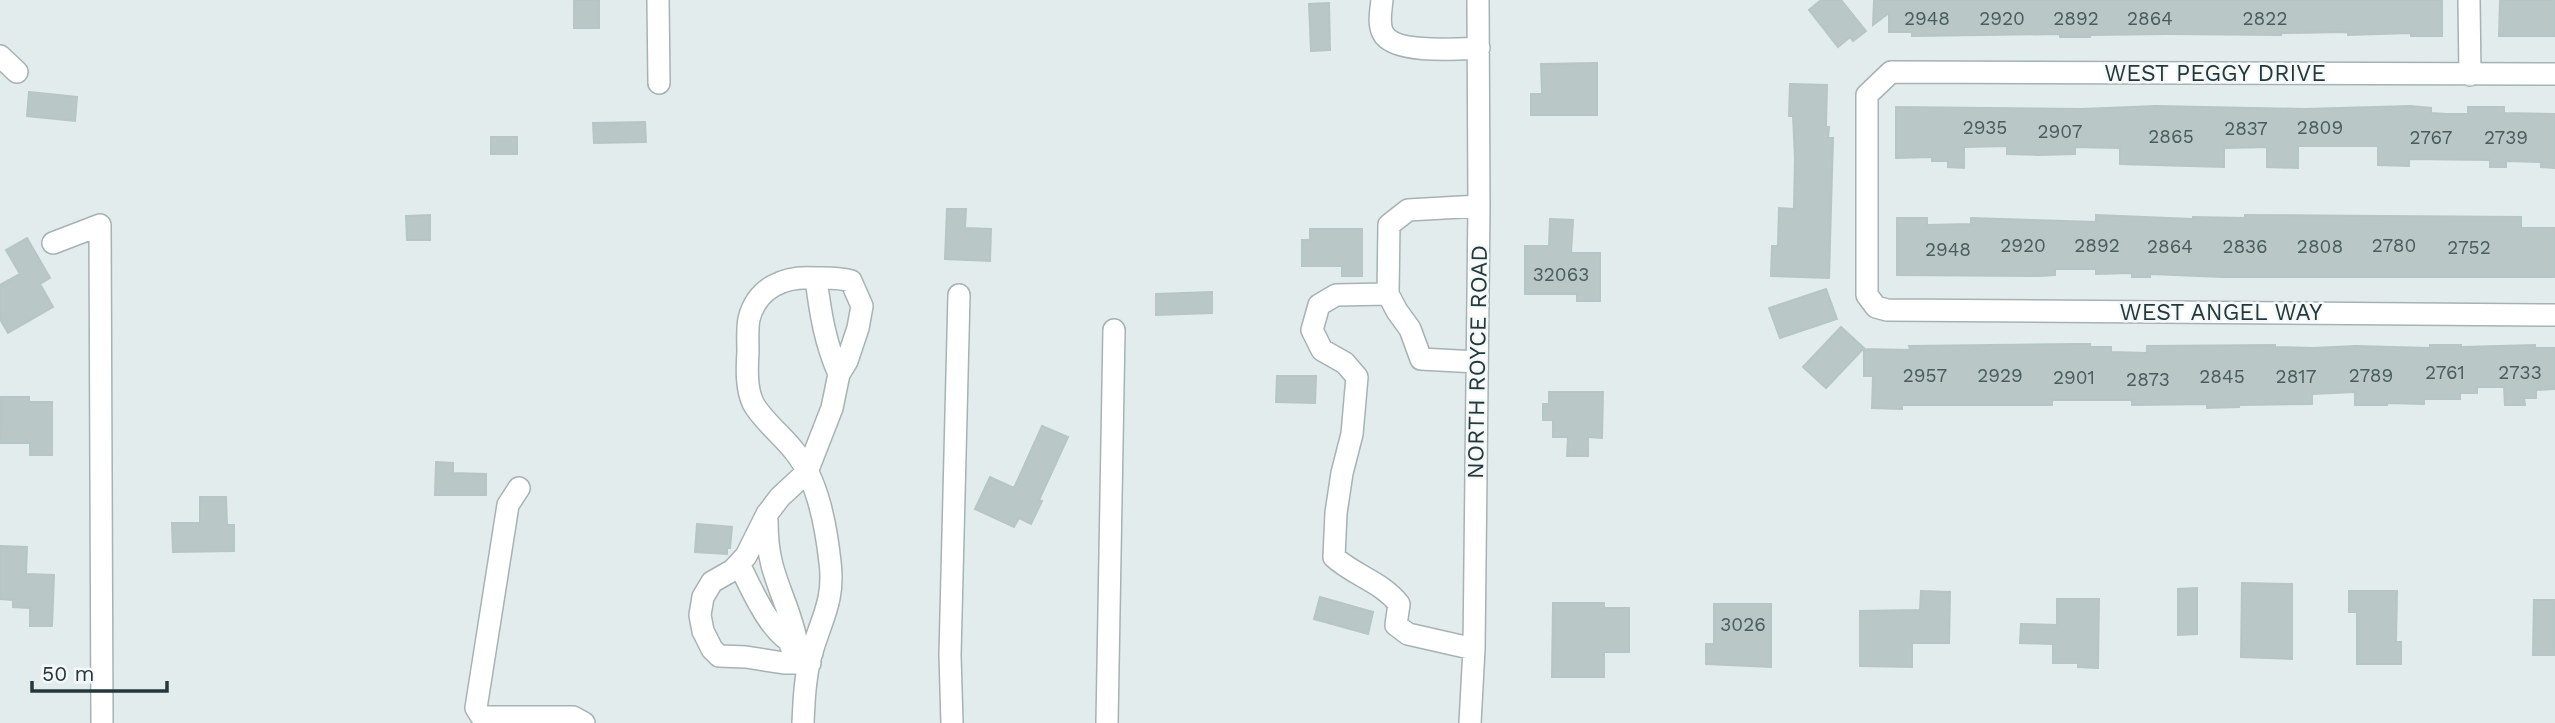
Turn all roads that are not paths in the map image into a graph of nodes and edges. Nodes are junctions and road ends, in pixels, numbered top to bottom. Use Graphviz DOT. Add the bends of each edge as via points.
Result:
graph roads {
  1 [pos="657,0"];
  2 [pos="1382,0"];
  3 [pos="1478,0"];
  4 [pos="2469,0"];
  5 [pos="1479,48"];
  6 [pos="0,56"];
  7 [pos="17,72"];
  8 [pos="2555,74"];
  9 [pos="2470,75"];
  10 [pos="659,83"];
  11 [pos="1479,206"];
  12 [pos="53,243"];
  13 [pos="816,278"];
  14 [pos="1388,294"];
  15 [pos="959,295"];
  16 [pos="1887,310"];
  17 [pos="2555,314"];
  18 [pos="1114,330"];
  19 [pos="1477,362"];
  20 [pos="839,374"];
  21 [pos="807,472"];
  22 [pos="519,488"];
  23 [pos="767,514"];
  24 [pos="739,564"];
  25 [pos="1474,649"];
  26 [pos="806,654"];
  27 [pos="102,723"];
  28 [pos="584,723"];
  29 [pos="803,723"];
  30 [pos="953,723"];
  31 [pos="1107,723"];
  32 [pos="1471,723"];
  1 -- 10 [label="street"];
  2 -- 5 [label="street" via="1380,25 1391,43"];
  3 -- 5 [label="street, NORTH ROYCE ROAD"];
  4 -- 9 [label="street"];
  5 -- 11 [label="street, NORTH ROYCE ROAD"];
  6 -- 7 [label="street"];
  8 -- 9 [label="street, WEST PEGGY DRIVE"];
  9 -- 16 [label="street, WEST PEGGY DRIVE" via="1891,72 1867,95 1867,295 1876,307"];
  11 -- 14 [label="street" via="1408,210 1389,225"];
  11 -- 19 [label="street, NORTH ROYCE ROAD"];
  12 -- 27 [label="street" via="100,225"];
  13 -- 20 [label="street" via="828,345"];
  13 -- 20 [label="street" via="851,281 862,306"];
  13 -- 21 [label="street" via="787,278 770,286 749,319 747,377 754,404"];
  14 -- 19 [label="street" via="1410,329 1421,359"];
  14 -- 25 [label="street" via="1336,295 1319,305 1312,330 1322,350 1345,363 1357,377 1352,434 1336,513 1334,558 1390,592 1399,604 1396,625 1408,634"];
  15 -- 30 [label="street" via="950,655"];
  16 -- 17 [label="street, WEST ANGEL WAY"];
  18 -- 31 [label="street"];
  19 -- 25 [label="street, NORTH ROYCE ROAD"];
  20 -- 21 [label="street" via="832,408"];
  21 -- 23 [label="street"];
  21 -- 26 [label="street" via="815,485 830,563 830,600"];
  22 -- 28 [label="street" via="508,505 476,708 487,717 573,717"];
  23 -- 24 [label="street"];
  23 -- 26 [label="street" via="772,567"];
  24 -- 26 [label="street" via="777,630"];
  24 -- 26 [label="street" via="712,582 703,597 701,623 712,649 719,656 784,663"];
  25 -- 32 [label="street, NORTH ROYCE ROAD"];
  26 -- 29 [label="street"];
}
